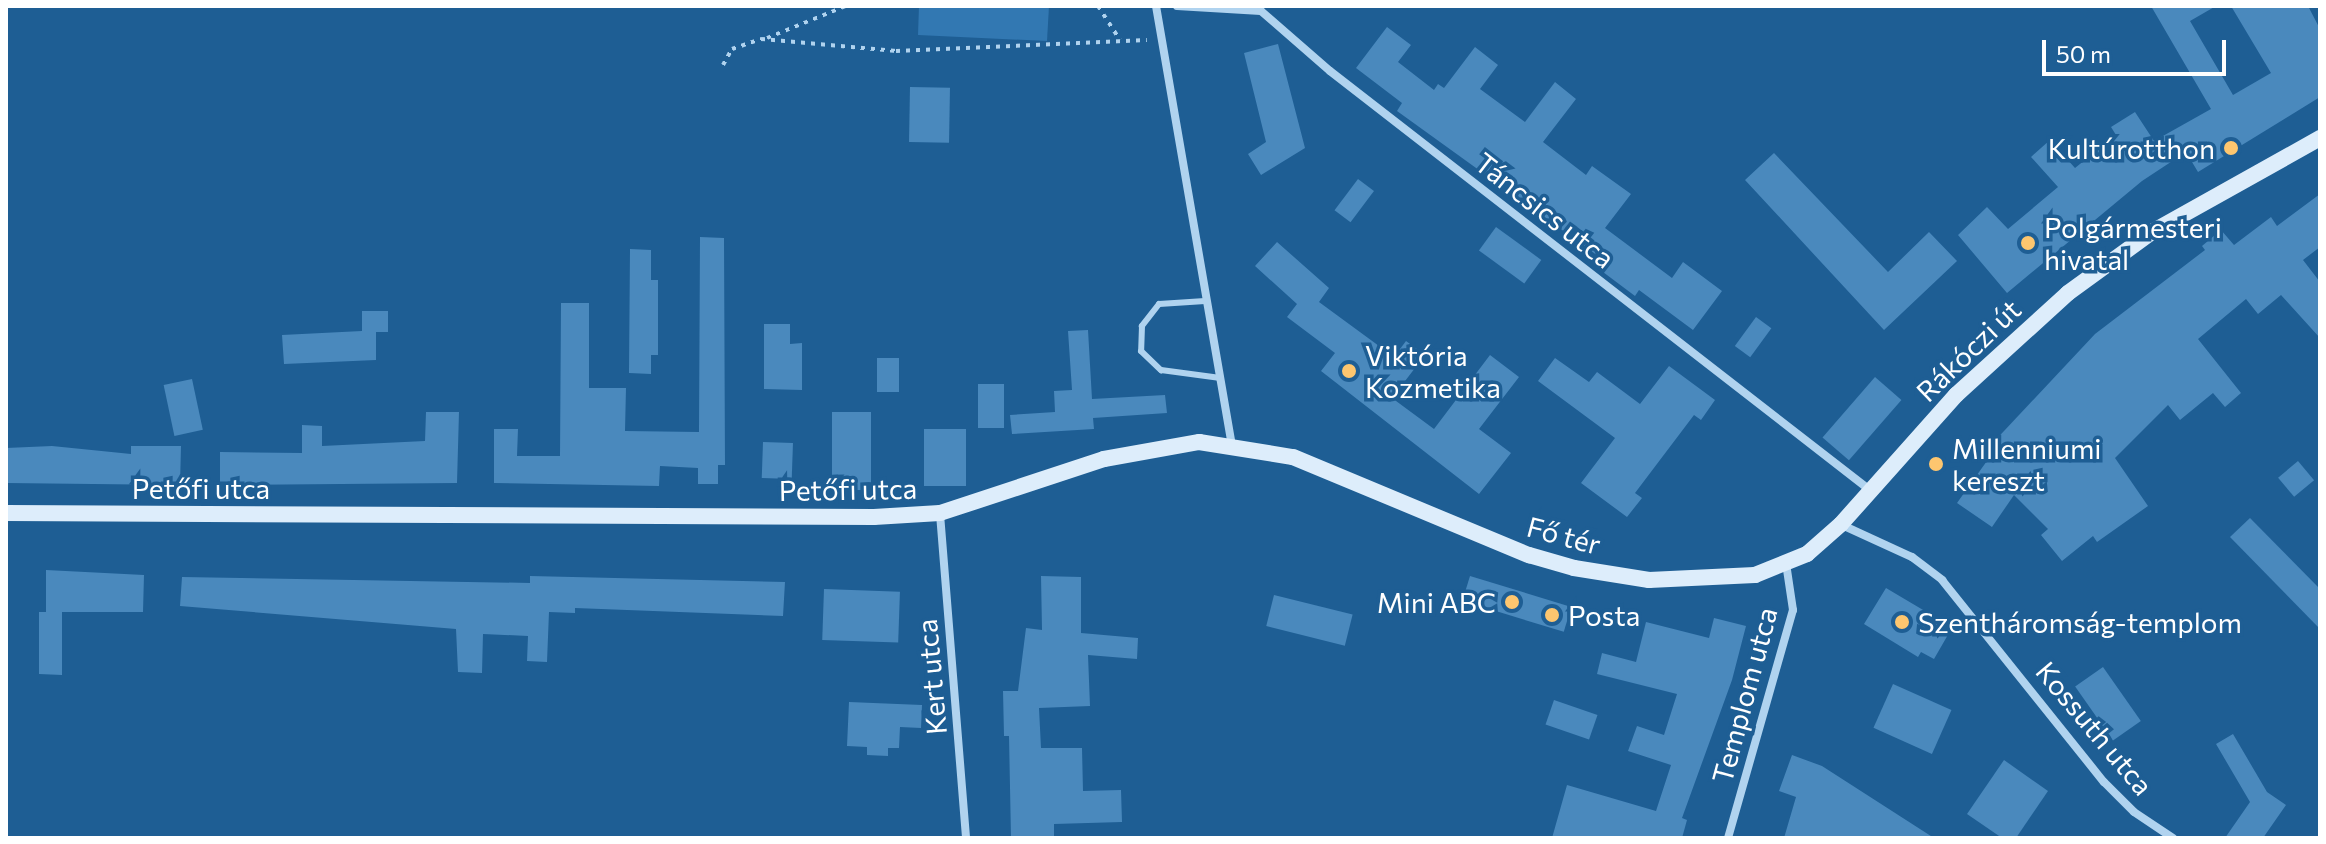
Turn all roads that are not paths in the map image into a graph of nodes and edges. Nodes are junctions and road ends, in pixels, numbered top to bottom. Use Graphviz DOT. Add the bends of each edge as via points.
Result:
graph roads {
  1 [pos="1156,6"];
  2 [pos="1177,6"];
  3 [pos="2320,138"];
  4 [pos="1205,301"];
  5 [pos="1220,378"];
  6 [pos="1232,448"];
  7 [pos="1871,491"];
  8 [pos="6,513"];
  9 [pos="940,513"];
  10 [pos="1841,524"];
  11 [pos="1786,563"];
  12 [pos="966,838"];
  13 [pos="1728,838"];
  14 [pos="2173,838"];
  1 -- 4 [label="street"];
  2 -- 7 [label="street, Táncsics utca" via="1261,11 1330,71"];
  3 -- 7 [label="main road, Rákóczi út" via="2152,232 2068,293 1956,395"];
  4 -- 5 [label="street"];
  4 -- 5 [label="lane" via="1159,304 1142,326 1141,351 1161,370"];
  5 -- 6 [label="street"];
  6 -- 9 [label="main road, Petőfi utca" via="1199,442 1104,459"];
  6 -- 11 [label="main road, Fő tér" via="1293,457 1529,555 1574,568 1691,580 1755,575"];
  7 -- 10 [label="main road, Fő tér"];
  8 -- 9 [label="main road, Petőfi utca"];
  9 -- 12 [label="street, Kert utca"];
  10 -- 11 [label="main road, Fő tér" via="1807,554"];
  10 -- 14 [label="street, Kossuth utca" via="1912,557 1942,580 2104,782 2134,812"];
  11 -- 13 [label="street, Templom utca" via="1793,610"];
}
